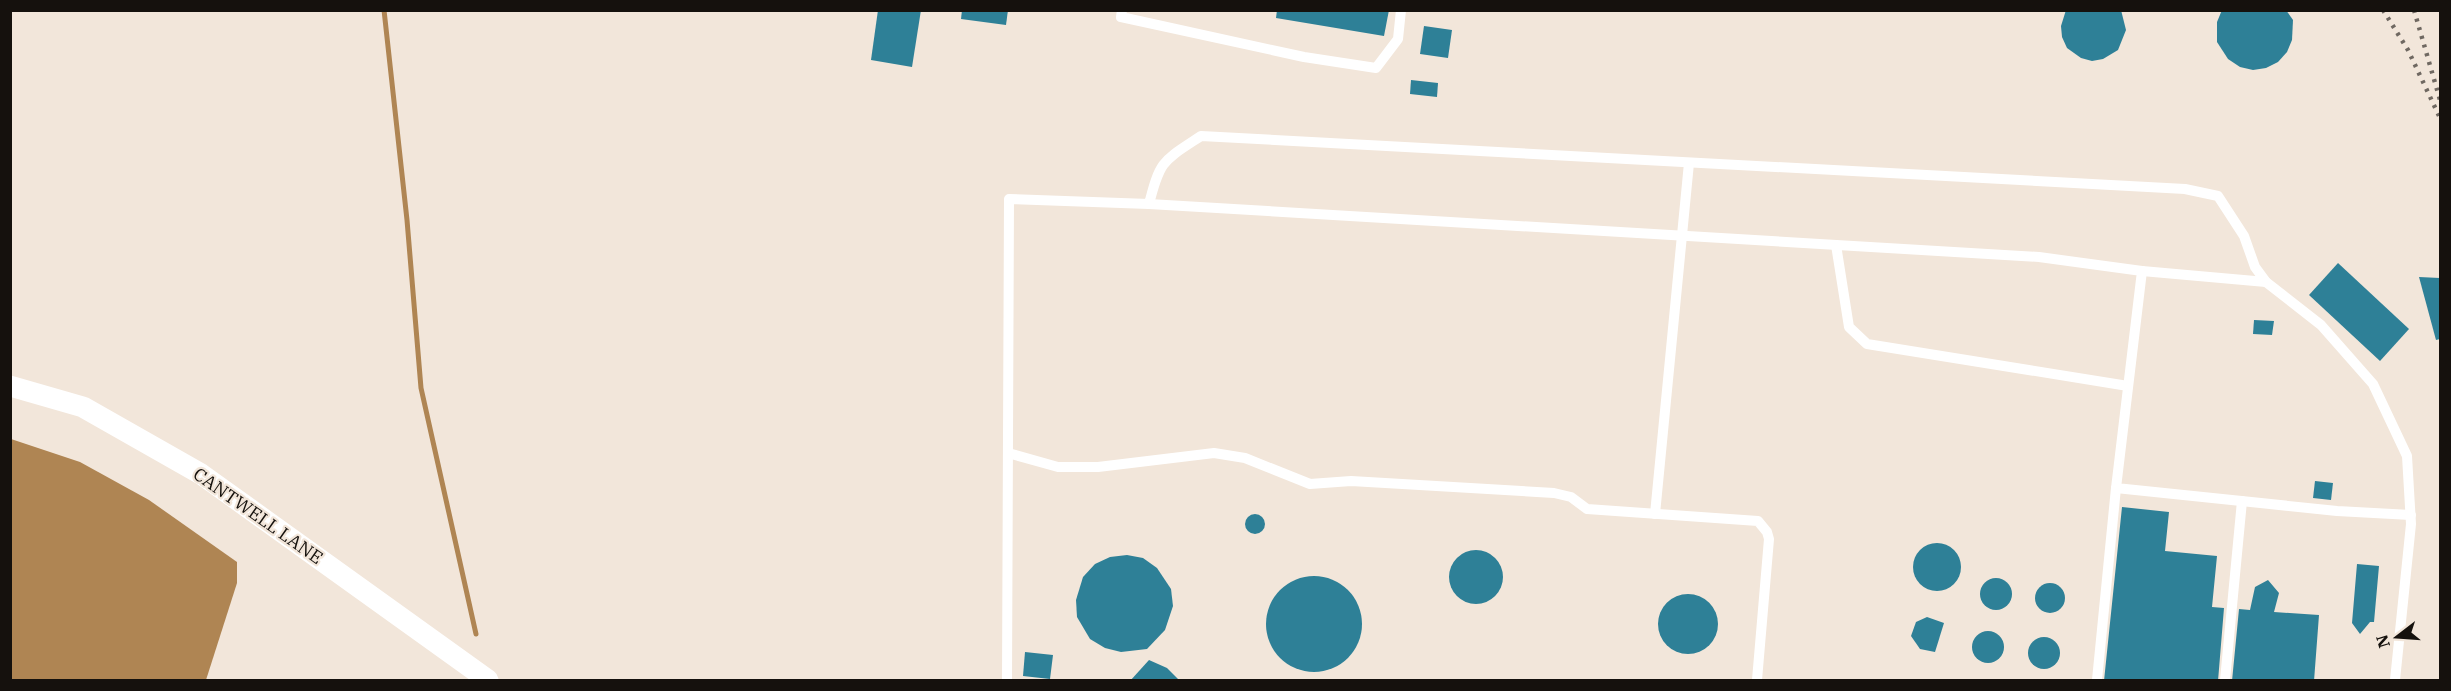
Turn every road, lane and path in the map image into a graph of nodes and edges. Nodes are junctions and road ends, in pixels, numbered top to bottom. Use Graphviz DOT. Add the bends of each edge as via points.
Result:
graph roads {
  1 [pos="1122,10"];
  2 [pos="1401,10"];
  3 [pos="1689,163"];
  4 [pos="1149,204"];
  5 [pos="1682,235"];
  6 [pos="1836,245"];
  7 [pos="2142,271"];
  8 [pos="2266,282"];
  9 [pos="10,386"];
  10 [pos="2128,386"];
  11 [pos="1008,453"];
  12 [pos="2116,488"];
  13 [pos="2242,501"];
  14 [pos="1655,514"];
  15 [pos="2411,515"];
  16 [pos="488,681"];
  17 [pos="1006,681"];
  18 [pos="1757,681"];
  19 [pos="2097,681"];
  20 [pos="2225,681"];
  21 [pos="2395,681"];
  1 -- 2 [label="lane" via="1121,17 1304,57 1376,68 1398,39"];
  3 -- 4 [label="lane" via="1201,136 1158,170"];
  3 -- 5 [label="lane"];
  3 -- 8 [label="lane" via="2185,189 2218,196 2244,236 2254,267"];
  4 -- 5 [label="lane"];
  4 -- 11 [label="lane" via="1009,199"];
  5 -- 6 [label="lane"];
  5 -- 14 [label="lane"];
  6 -- 7 [label="lane" via="2039,257"];
  6 -- 10 [label="lane" via="1849,327 1867,344"];
  7 -- 8 [label="lane"];
  7 -- 10 [label="lane"];
  8 -- 15 [label="lane" via="2321,325 2373,384 2407,456"];
  9 -- 16 [label="street, CANTWELL LANE" via="83,407 201,474"];
  10 -- 12 [label="lane"];
  11 -- 14 [label="lane" via="1058,467 1098,467 1214,453 1245,458 1310,484 1351,481 1554,492 1571,497 1587,509"];
  11 -- 17 [label="lane"];
  12 -- 13 [label="lane"];
  12 -- 19 [label="lane"];
  13 -- 15 [label="lane"];
  13 -- 20 [label="lane"];
  14 -- 18 [label="lane" via="1758,521 1767,532"];
  15 -- 21 [label="lane"];
}
